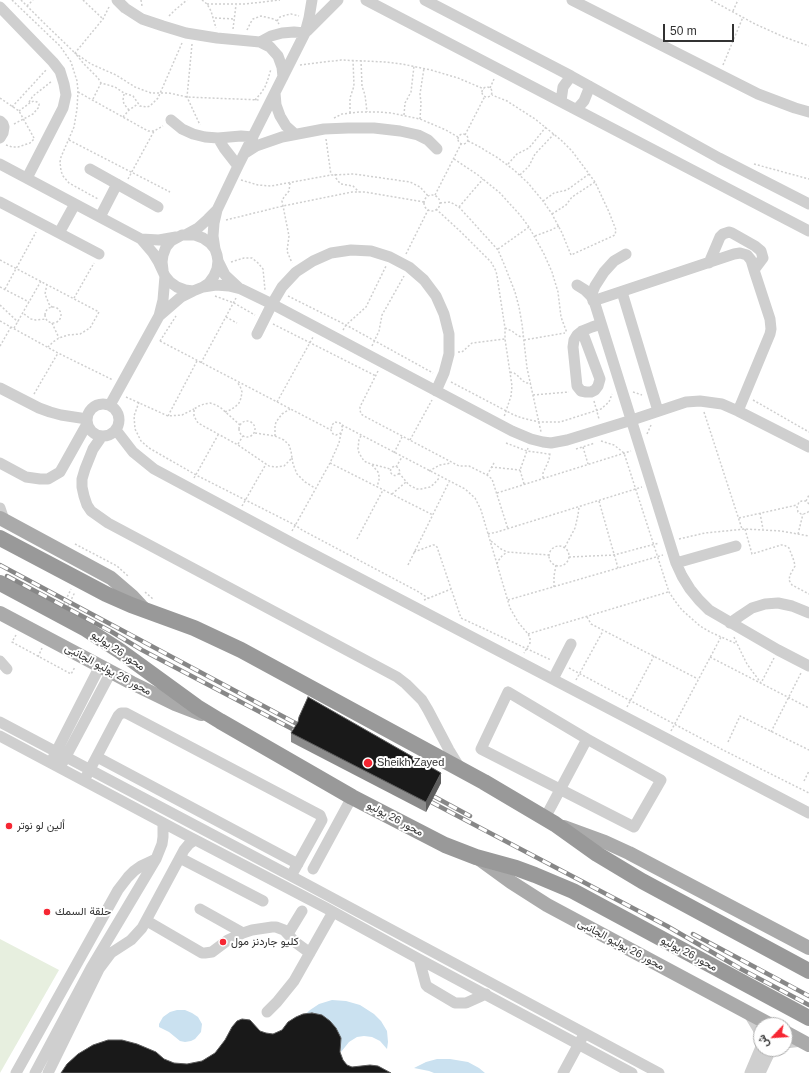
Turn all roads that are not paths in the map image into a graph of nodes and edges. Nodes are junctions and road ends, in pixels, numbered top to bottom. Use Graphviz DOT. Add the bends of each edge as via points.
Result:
graph roads {
  1 [pos="312,0"];
  2 [pos="330,0"];
  3 [pos="339,0"];
  4 [pos="366,0"];
  5 [pos="425,0"];
  6 [pos="572,0"];
  7 [pos="113,3"];
  8 [pos="0,7"];
  9 [pos="305,33"];
  10 [pos="260,42"];
  11 [pos="285,73"];
  12 [pos="571,76"];
  13 [pos="589,86"];
  14 [pos="273,97"];
  15 [pos="561,101"];
  16 [pos="577,109"];
  17 [pos="809,112"];
  18 [pos="171,120"];
  19 [pos="0,121"];
  20 [pos="295,134"];
  21 [pos="253,136"];
  22 [pos="218,138"];
  23 [pos="1,140"];
  24 [pos="437,149"];
  25 [pos="245,153"];
  26 [pos="0,164"];
  27 [pos="90,169"];
  28 [pos="236,171"];
  29 [pos="27,178"];
  30 [pos="120,186"];
  31 [pos="0,202"];
  32 [pos="75,204"];
  33 [pos="809,204"];
  34 [pos="158,206"];
  35 [pos="217,210"];
  36 [pos="100,217"];
  37 [pos="809,230"];
  38 [pos="59,233"];
  39 [pos="182,236"];
  40 [pos="141,238"];
  41 [pos="215,249"];
  42 [pos="99,254"];
  43 [pos="626,254"];
  44 [pos="219,263"];
  45 [pos="709,263"];
  46 [pos="754,270"];
  47 [pos="164,273"];
  48 [pos="577,285"];
  49 [pos="198,289"];
  50 [pos="241,289"];
  51 [pos="622,292"];
  52 [pos="592,299"];
  53 [pos="269,303"];
  54 [pos="159,316"];
  55 [pos="601,324"];
  56 [pos="582,332"];
  57 [pos="257,334"];
  58 [pos="0,388"];
  59 [pos="436,391"];
  60 [pos="110,405"];
  61 [pos="658,411"];
  62 [pos="738,411"];
  63 [pos="632,420"];
  64 [pos="87,422"];
  65 [pos="116,430"];
  66 [pos="102,436"];
  67 [pos="809,447"];
  68 [pos="0,463"];
  69 [pos="1,516"];
  70 [pos="0,538"];
  71 [pos="736,546"];
  72 [pos="676,563"];
  73 [pos="0,583"];
  74 [pos="145,610"];
  75 [pos="0,613"];
  76 [pos="809,613"];
  77 [pos="730,623"];
  78 [pos="571,644"];
  79 [pos="807,665"];
  80 [pos="105,669"];
  81 [pos="553,679"];
  82 [pos="220,721"];
  83 [pos="0,722"];
  84 [pos="0,736"];
  85 [pos="587,739"];
  86 [pos="61,754"];
  87 [pos="97,756"];
  88 [pos="56,766"];
  89 [pos="460,768"];
  90 [pos="90,769"];
  91 [pos="84,781"];
  92 [pos="560,789"];
  93 [pos="352,797"];
  94 [pos="809,813"];
  95 [pos="550,821"];
  96 [pos="163,823"];
  97 [pos="195,840"];
  98 [pos="476,857"];
  99 [pos="180,858"];
  100 [pos="156,860"];
  101 [pos="298,864"];
  102 [pos="313,869"];
  103 [pos="291,876"];
  104 [pos="331,897"];
  105 [pos="263,901"];
  106 [pos="200,909"];
  107 [pos="329,910"];
  108 [pos="302,911"];
  109 [pos="147,921"];
  110 [pos="243,933"];
  111 [pos="288,934"];
  112 [pos="809,948"];
  113 [pos="310,953"];
  114 [pos="419,960"];
  115 [pos="809,971"];
  116 [pos="486,994"];
  117 [pos="267,1012"];
  118 [pos="749,1014"];
  119 [pos="755,1017"];
  120 [pos="809,1018"];
  121 [pos="753,1021"];
  122 [pos="585,1032"];
  123 [pos="793,1036"];
  124 [pos="793,1043"];
  125 [pos="805,1043"];
  126 [pos="578,1045"];
  127 [pos="54,1050"];
  128 [pos="757,1057"];
  129 [pos="768,1057"];
  130 [pos="16,1073"];
  131 [pos="35,1073"];
  132 [pos="48,1073"];
  133 [pos="563,1073"];
  134 [pos="632,1073"];
  135 [pos="659,1073"];
  136 [pos="750,1073"];
  137 [pos="760,1073"];
  1 -- 9 [label="street"];
  2 -- 3 [label="street"];
  3 -- 9 [label="street"];
  4 -- 15 [label="street"];
  5 -- 12 [label="street"];
  6 -- 17 [label="street" via="758,94"];
  7 -- 10 [label="street" via="142,19 162,26 217,38"];
  8 -- 29 [label="street" via="56,67 66,95 64,108"];
  9 -- 10 [label="street" via="277,35"];
  9 -- 11 [label="street"];
  10 -- 11 [label="street" via="270,47 278,56"];
  11 -- 14 [label="street"];
  12 -- 13 [label="street"];
  12 -- 15 [label="street" via="563,87"];
  13 -- 16 [label="street" via="581,106"];
  13 -- 33 [label="street" via="719,158"];
  14 -- 20 [label="street" via="280,116"];
  14 -- 21 [label="street"];
  15 -- 16 [label="street"];
  16 -- 37 [label="street"];
  18 -- 22 [label="street" via="194,134"];
  19 -- 23 [label="street" via="4,130"];
  20 -- 24 [label="street" via="348,128 400,131 418,135"];
  20 -- 25 [label="street" via="269,141"];
  21 -- 22 [label="street"];
  21 -- 25 [label="street"];
  22 -- 28 [label="street"];
  25 -- 28 [label="street"];
  26 -- 29 [label="street"];
  27 -- 30 [label="street"];
  28 -- 35 [label="street"];
  29 -- 32 [label="street"];
  30 -- 34 [label="street"];
  30 -- 36 [label="street"];
  31 -- 38 [label="street"];
  32 -- 36 [label="street"];
  32 -- 38 [label="street"];
  35 -- 39 [label="street" via="203,224"];
  35 -- 41 [label="street" via="214,223"];
  36 -- 40 [label="street"];
  38 -- 42 [label="street"];
  39 -- 40 [label="street" via="159,240"];
  39 -- 41 [label="street" via="195,235 203,238"];
  39 -- 47 [label="street" via="171,241 166,247 162,262"];
  40 -- 47 [label="street"];
  41 -- 44 [label="street"];
  43 -- 52 [label="street" via="604,272 595,286"];
  44 -- 49 [label="street" via="210,283"];
  44 -- 50 [label="street" via="229,279"];
  45 -- 46 [label="street" via="744,253 749,257"];
  45 -- 46 [label="street" via="720,237 729,232 761,250 763,258"];
  45 -- 51 [label="street"];
  46 -- 62 [label="street" via="771,329"];
  47 -- 49 [label="street" via="177,288"];
  47 -- 54 [label="street" via="165,288"];
  48 -- 52 [label="street"];
  49 -- 50 [label="street" via="216,286"];
  49 -- 54 [label="street" via="181,297"];
  50 -- 53 [label="street"];
  51 -- 52 [label="street"];
  51 -- 61 [label="street"];
  52 -- 55 [label="street"];
  53 -- 57 [label="street"];
  53 -- 59 [label="street"];
  53 -- 59 [label="street" via="296,272 312,261 351,250 371,251 390,257 424,280 436,296 444,314 449,334 449,354"];
  54 -- 60 [label="street"];
  55 -- 56 [label="street"];
  55 -- 63 [label="street"];
  56 -- 56 [label="street" via="600,380 595,390 586,392 577,386 570,337"];
  58 -- 64 [label="street" via="50,412"];
  59 -- 63 [label="street" via="550,448 567,440"];
  60 -- 64 [label="street" via="96,405 87,415"];
  60 -- 65 [label="street" via="119,416"];
  61 -- 62 [label="street" via="686,402 700,401 722,404"];
  61 -- 63 [label="street"];
  62 -- 67 [label="street"];
  63 -- 72 [label="street"];
  64 -- 66 [label="street" via="93,432"];
  64 -- 68 [label="street" via="60,472 48,479 26,477"];
  65 -- 66 [label="street"];
  65 -- 81 [label="street" via="127,446 154,469 286,541"];
  66 -- 89 [label="street" via="93,449 82,479 84,496 91,511 397,677 422,700"];
  69 -- 74 [label="main road" via="111,578"];
  70 -- 74 [label="highway" via="118,600"];
  71 -- 72 [label="street"];
  72 -- 77 [label="street" via="699,600 709,610"];
  73 -- 82 [label="highway, محور 26 يوليو" via="103,639"];
  74 -- 89 [label="highway" via="194,628 241,650"];
  75 -- 80 [label="main road, محور 26 يوليو الجانبى"];
  76 -- 77 [label="street" via="792,606 765,604 752,608"];
  77 -- 79 [label="street"];
  78 -- 81 [label="street"];
  80 -- 82 [label="main road, محور 26 يوليو الجانبى" via="175,704"];
  80 -- 86 [label="street"];
  81 -- 94 [label="street"];
  82 -- 93 [label="highway, محور 26 يوليو"];
  83 -- 86 [label="street"];
  84 -- 88 [label="street"];
  85 -- 92 [label="street"];
  85 -- 92 [label="street" via="661,780 634,827"];
  85 -- 92 [label="street" via="508,692 481,749"];
  86 -- 88 [label="street"];
  86 -- 90 [label="street"];
  87 -- 90 [label="street"];
  87 -- 101 [label="street"];
  87 -- 101 [label="street" via="118,716 126,713 320,814 322,820"];
  88 -- 91 [label="street"];
  89 -- 95 [label="highway"];
  90 -- 91 [label="street"];
  90 -- 103 [label="street"];
  91 -- 96 [label="street"];
  92 -- 95 [label="street"];
  93 -- 98 [label="highway, محور 26 يوليو" via="430,838"];
  93 -- 102 [label="street"];
  95 -- 112 [label="main road" via="629,853"];
  95 -- 115 [label="highway" via="642,881"];
  96 -- 97 [label="street"];
  96 -- 100 [label="street" via="164,837"];
  97 -- 99 [label="street" via="186,847"];
  97 -- 107 [label="street"];
  98 -- 118 [label="main road, محور 26 يوليو الجانبى" via="553,909"];
  98 -- 120 [label="highway, محور 26 يوليو" via="535,875 573,891"];
  99 -- 105 [label="street"];
  99 -- 109 [label="street"];
  100 -- 127 [label="street" via="91,968"];
  100 -- 130 [label="street" via="134,871 118,890"];
  101 -- 103 [label="street"];
  103 -- 104 [label="street"];
  104 -- 107 [label="street"];
  104 -- 122 [label="street"];
  106 -- 110 [label="street"];
  107 -- 113 [label="street"];
  107 -- 114 [label="street"];
  108 -- 111 [label="street"];
  109 -- 110 [label="street" via="202,953 212,952"];
  109 -- 127 [label="street" via="131,940 111,953 102,965"];
  110 -- 111 [label="street" via="272,927 280,928"];
  111 -- 113 [label="street"];
  113 -- 117 [label="street" via="294,981"];
  114 -- 116 [label="street"];
  114 -- 116 [label="street" via="426,985 455,1003 466,1003"];
  116 -- 126 [label="street"];
  118 -- 119 [label="main road, محور 26 يوليو الجانبى"];
  118 -- 121 [label="street"];
  122 -- 126 [label="street"];
  122 -- 135 [label="street"];
  123 -- 125 [label="main road"];
  124 -- 125 [label="street"];
  126 -- 133 [label="street"];
  126 -- 134 [label="street"];
  127 -- 131 [label="street"];
  127 -- 132 [label="street"];
  128 -- 136 [label="street"];
  129 -- 137 [label="street"];
}
